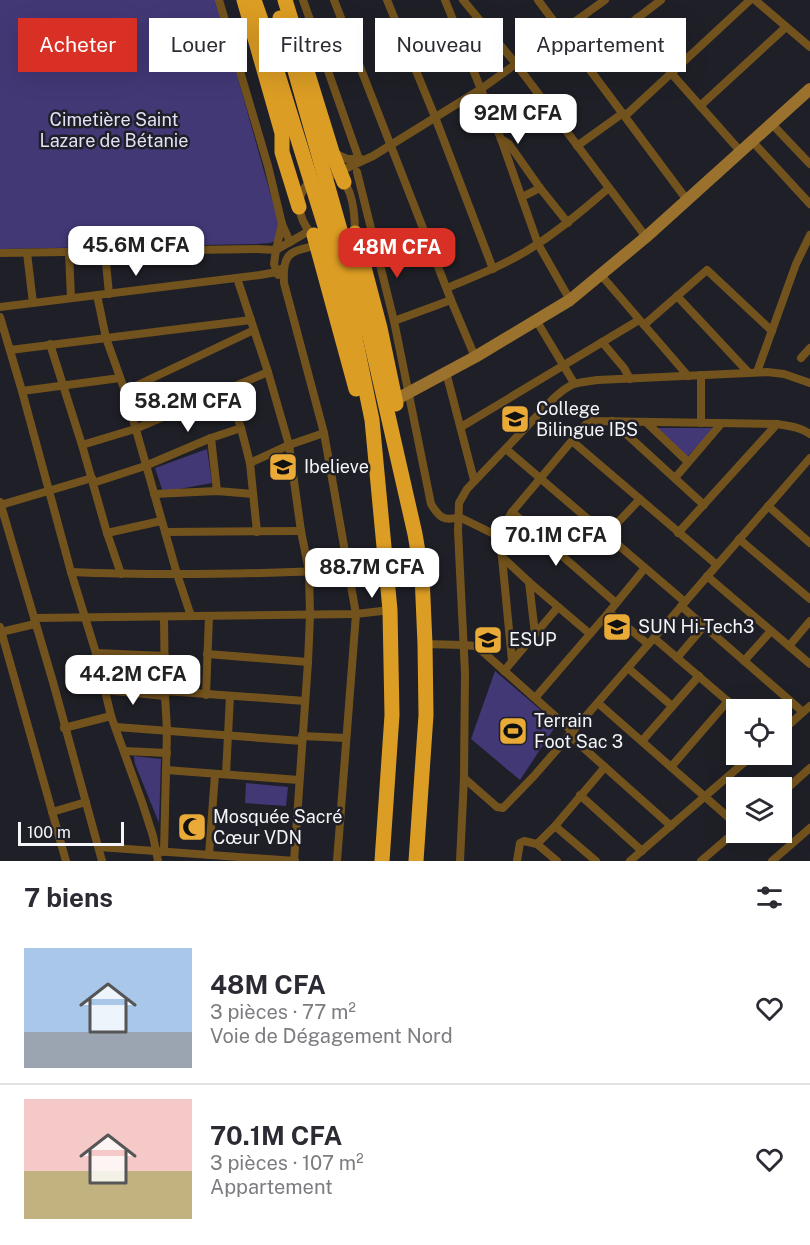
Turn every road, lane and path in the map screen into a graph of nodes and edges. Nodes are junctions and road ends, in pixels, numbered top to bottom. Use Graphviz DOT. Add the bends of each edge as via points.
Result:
graph roads {
  1 [pos="219,0"];
  2 [pos="244,0"];
  3 [pos="254,0"];
  4 [pos="275,0"];
  5 [pos="285,0"];
  6 [pos="303,0"];
  7 [pos="334,0"];
  8 [pos="387,0"];
  9 [pos="445,0"];
  10 [pos="462,0"];
  11 [pos="538,0"];
  12 [pos="605,0"];
  13 [pos="661,0"];
  14 [pos="750,0"];
  15 [pos="755,0"];
  16 [pos="552,18"];
  17 [pos="580,18"];
  18 [pos="637,18"];
  19 [pos="786,27"];
  20 [pos="810,47"];
  21 [pos="686,59"];
  22 [pos="515,63"];
  23 [pos="515,65"];
  24 [pos="522,72"];
  25 [pos="592,72"];
  26 [pos="672,72"];
  27 [pos="675,72"];
  28 [pos="481,89"];
  29 [pos="809,92"];
  30 [pos="700,106"];
  31 [pos="624,115"];
  32 [pos="435,117"];
  33 [pos="772,124"];
  34 [pos="501,139"];
  35 [pos="752,141"];
  36 [pos="391,145"];
  37 [pos="577,146"];
  38 [pos="332,152"];
  39 [pos="741,152"];
  40 [pos="374,156"];
  41 [pos="358,159"];
  42 [pos="810,164"];
  43 [pos="357,172"];
  44 [pos="342,181"];
  45 [pos="540,188"];
  46 [pos="609,188"];
  47 [pos="522,198"];
  48 [pos="687,200"];
  49 [pos="810,204"];
  50 [pos="299,207"];
  51 [pos="568,223"];
  52 [pos="282,224"];
  53 [pos="355,233"];
  54 [pos="810,235"];
  55 [pos="646,237"];
  56 [pos="316,239"];
  57 [pos="290,242"];
  58 [pos="538,244"];
  59 [pos="276,250"];
  60 [pos="69,252"];
  61 [pos="105,252"];
  62 [pos="0,253"];
  63 [pos="27,253"];
  64 [pos="493,269"];
  65 [pos="280,270"];
  66 [pos="601,275"];
  67 [pos="237,278"];
  68 [pos="447,288"];
  69 [pos="109,294"];
  70 [pos="97,295"];
  71 [pos="677,296"];
  72 [pos="71,298"];
  73 [pos="451,300"];
  74 [pos="570,300"];
  75 [pos="33,303"];
  76 [pos="0,307"];
  77 [pos="0,317"];
  78 [pos="251,320"];
  79 [pos="537,320"];
  80 [pos="394,321"];
  81 [pos="642,322"];
  82 [pos="254,330"];
  83 [pos="772,331"];
  84 [pos="362,332"];
  85 [pos="3,336"];
  86 [pos="106,338"];
  87 [pos="602,342"];
  88 [pos="50,344"];
  89 [pos="810,348"];
  90 [pos="10,350"];
  91 [pos="475,357"];
  92 [pos="801,358"];
  93 [pos="563,366"];
  94 [pos="268,372"];
  95 [pos="446,372"];
  96 [pos="753,372"];
  97 [pos="700,375"];
  98 [pos="688,376"];
  99 [pos="120,378"];
  100 [pos="630,379"];
  101 [pos="574,383"];
  102 [pos="810,383"];
  103 [pos="62,385"];
  104 [pos="228,389"];
  105 [pos="22,391"];
  106 [pos="125,392"];
  107 [pos="409,392"];
  108 [pos="395,400"];
  109 [pos="612,422"];
  110 [pos="646,422"];
  111 [pos="701,423"];
  112 [pos="721,424"];
  113 [pos="777,424"];
  114 [pos="461,427"];
  115 [pos="241,428"];
  116 [pos="135,429"];
  117 [pos="324,433"];
  118 [pos="810,434"];
  119 [pos="211,438"];
  120 [pos="572,441"];
  121 [pos="82,445"];
  122 [pos="289,445"];
  123 [pos="506,449"];
  124 [pos="810,458"];
  125 [pos="688,462"];
  126 [pos="249,463"];
  127 [pos="146,466"];
  128 [pos="540,477"];
  129 [pos="675,478"];
  130 [pos="474,480"];
  131 [pos="92,481"];
  132 [pos="217,491"];
  133 [pos="48,492"];
  134 [pos="154,494"];
  135 [pos="253,494"];
  136 [pos="640,499"];
  137 [pos="0,504"];
  138 [pos="380,505"];
  139 [pos="704,505"];
  140 [pos="768,506"];
  141 [pos="512,512"];
  142 [pos="459,517"];
  143 [pos="161,521"];
  144 [pos="4,528"];
  145 [pos="301,531"];
  146 [pos="165,532"];
  147 [pos="257,532"];
  148 [pos="107,533"];
  149 [pos="678,533"];
  150 [pos="416,534"];
  151 [pos="606,535"];
  152 [pos="498,536"];
  153 [pos="739,539"];
  154 [pos="810,543"];
  155 [pos="502,557"];
  156 [pos="717,565"];
  157 [pos="645,568"];
  158 [pos="348,570"];
  159 [pos="309,571"];
  160 [pos="70,572"];
  161 [pos="121,574"];
  162 [pos="177,574"];
  163 [pos="707,576"];
  164 [pos="529,582"];
  165 [pos="810,599"];
  166 [pos="616,603"];
  167 [pos="683,604"];
  168 [pos="558,607"];
  169 [pos="390,610"];
  170 [pos="609,612"];
  171 [pos="310,615"];
  172 [pos="356,615"];
  173 [pos="191,616"];
  174 [pos="209,616"];
  175 [pos="84,617"];
  176 [pos="164,617"];
  177 [pos="34,621"];
  178 [pos="810,621"];
  179 [pos="704,626"];
  180 [pos="1,630"];
  181 [pos="771,631"];
  182 [pos="535,634"];
  183 [pos="590,634"];
  184 [pos="651,641"];
  185 [pos="425,644"];
  186 [pos="464,645"];
  187 [pos="789,646"];
  188 [pos="96,653"];
  189 [pos="207,654"];
  190 [pos="165,656"];
  191 [pos="677,658"];
  192 [pos="512,661"];
  193 [pos="744,661"];
  194 [pos="308,662"];
  195 [pos="810,664"];
  196 [pos="628,668"];
  197 [pos="504,671"];
  198 [pos="699,676"];
  199 [pos="104,690"];
  200 [pos="165,693"];
  201 [pos="206,694"];
  202 [pos="230,696"];
  203 [pos="535,698"];
  204 [pos="726,699"];
  205 [pos="305,701"];
  206 [pos="598,703"];
  207 [pos="726,703"];
  208 [pos="672,706"];
  209 [pos="807,709"];
  210 [pos="111,716"];
  211 [pos="792,722"];
  212 [pos="64,728"];
  213 [pos="116,728"];
  214 [pos="167,730"];
  215 [pos="571,734"];
  216 [pos="228,735"];
  217 [pos="302,738"];
  218 [pos="346,738"];
  219 [pos="642,741"];
  220 [pos="124,751"];
  221 [pos="167,753"];
  222 [pos="741,765"];
  223 [pos="605,767"];
  224 [pos="671,767"];
  225 [pos="810,768"];
  226 [pos="166,771"];
  227 [pos="215,774"];
  228 [pos="226,774"];
  229 [pos="464,778"];
  230 [pos="299,780"];
  231 [pos="792,784"];
  232 [pos="580,795"];
  233 [pos="705,797"];
  234 [pos="86,802"];
  235 [pos="52,812"];
  236 [pos="726,815"];
  237 [pos="555,826"];
  238 [pos="671,826"];
  239 [pos="807,831"];
  240 [pos="726,840"];
  241 [pos="810,841"];
  242 [pos="537,844"];
  243 [pos="99,847"];
  244 [pos="160,851"];
  245 [pos="642,851"];
  246 [pos="209,855"];
  247 [pos="66,861"];
  248 [pos="102,861"];
  249 [pos="158,861"];
  250 [pos="286,861"];
  251 [pos="294,861"];
  252 [pos="337,861"];
  253 [pos="382,861"];
  254 [pos="416,861"];
  255 [pos="460,861"];
  256 [pos="517,861"];
  257 [pos="557,861"];
  258 [pos="597,861"];
  259 [pos="630,861"];
  260 [pos="701,861"];
  261 [pos="772,861"];
  1 -- 52 [label="street"];
  2 -- 50 [label="highway"];
  3 -- 84 [label="highway, bridge"];
  4 -- 84 [label="highway, bridge"];
  5 -- 38 [label="highway"];
  6 -- 41 [label="street"];
  7 -- 36 [label="street"];
  8 -- 32 [label="street"];
  9 -- 28 [label="street"];
  10 -- 22 [label="street"];
  11 -- 16 [label="street"];
  12 -- 17 [label="street"];
  13 -- 18 [label="street"];
  14 -- 21 [label="street"];
  15 -- 19 [label="street"];
  19 -- 20 [label="street"];
  19 -- 30 [label="street"];
  23 -- 28 [label="street"];
  24 -- 37 [label="street"];
  25 -- 31 [label="street"];
  26 -- 31 [label="street"];
  27 -- 30 [label="street"];
  28 -- 32 [label="street"];
  28 -- 34 [label="street"];
  29 -- 33 [label="street"];
  30 -- 39 [label="street"];
  31 -- 37 [label="street"];
  31 -- 48 [label="street"];
  32 -- 36 [label="street"];
  32 -- 64 [label="street"];
  33 -- 35 [label="street"];
  33 -- 42 [label="street"];
  34 -- 45 [label="street" via="509,144"];
  34 -- 47 [label="street"];
  35 -- 39 [label="street"];
  35 -- 49 [label="street"];
  36 -- 40 [label="street"];
  36 -- 68 [label="street"];
  37 -- 46 [label="street"];
  38 -- 41 [label="street"];
  38 -- 44 [label="highway"];
  39 -- 48 [label="street"];
  40 -- 41 [label="street"];
  40 -- 43 [label="street"];
  40 -- 44 [label="street"];
  43 -- 44 [label="street" via="353,179"];
  43 -- 80 [label="street"];
  44 -- 50 [label="street" via="309,183 301,193"];
  44 -- 53 [label="street" via="354,210"];
  45 -- 47 [label="street"];
  45 -- 51 [label="street"];
  46 -- 51 [label="street"];
  46 -- 55 [label="street"];
  47 -- 58 [label="street"];
  48 -- 55 [label="street"];
  50 -- 56 [label="street"];
  51 -- 58 [label="street"];
  52 -- 57 [label="street"];
  52 -- 59 [label="street"];
  53 -- 56 [label="street" via="347,238"];
  53 -- 108 [label="highway"];
  54 -- 83 [label="street"];
  55 -- 66 [label="street"];
  56 -- 57 [label="street"];
  56 -- 65 [label="street" via="293,252"];
  56 -- 138 [label="highway" via="355,385"];
  57 -- 59 [label="street"];
  58 -- 64 [label="street"];
  58 -- 74 [label="street"];
  59 -- 61 [label="street"];
  59 -- 65 [label="street" via="274,258"];
  60 -- 61 [label="street"];
  60 -- 63 [label="street"];
  60 -- 72 [label="street"];
  61 -- 69 [label="street"];
  62 -- 63 [label="street"];
  63 -- 75 [label="street"];
  64 -- 68 [label="street"];
  65 -- 67 [label="street"];
  65 -- 117 [label="street"];
  66 -- 74 [label="street"];
  66 -- 81 [label="street"];
  67 -- 69 [label="street"];
  67 -- 78 [label="street"];
  68 -- 73 [label="street"];
  69 -- 70 [label="street"];
  70 -- 72 [label="street"];
  70 -- 86 [label="street"];
  71 -- 81 [label="street"];
  71 -- 83 [label="street" via="706,270"];
  71 -- 96 [label="street"];
  72 -- 75 [label="street"];
  73 -- 80 [label="street"];
  73 -- 91 [label="street"];
  74 -- 79 [label="street"];
  75 -- 76 [label="street"];
  77 -- 85 [label="street"];
  78 -- 82 [label="street"];
  78 -- 86 [label="street"];
  79 -- 91 [label="street"];
  79 -- 93 [label="street"];
  80 -- 107 [label="street"];
  81 -- 87 [label="street"];
  81 -- 98 [label="street"];
  82 -- 94 [label="street"];
  82 -- 106 [label="street"];
  83 -- 96 [label="street"];
  84 -- 138 [label="highway"];
  84 -- 150 [label="highway"];
  85 -- 90 [label="street"];
  86 -- 88 [label="street"];
  86 -- 99 [label="street"];
  87 -- 93 [label="street"];
  87 -- 100 [label="street"];
  88 -- 90 [label="street"];
  88 -- 103 [label="street"];
  89 -- 92 [label="street"];
  90 -- 105 [label="street"];
  91 -- 95 [label="street"];
  93 -- 101 [label="street"];
  93 -- 114 [label="street"];
  94 -- 104 [label="street"];
  94 -- 122 [label="street"];
  95 -- 107 [label="street"];
  95 -- 114 [label="street"];
  96 -- 97 [label="street"];
  96 -- 102 [label="street" via="784,374"];
  97 -- 98 [label="street"];
  97 -- 111 [label="street"];
  98 -- 100 [label="street"];
  99 -- 103 [label="street"];
  99 -- 106 [label="street"];
  100 -- 101 [label="street"];
  101 -- 123 [label="street" via="564,388"];
  103 -- 105 [label="street"];
  103 -- 121 [label="street"];
  104 -- 115 [label="street"];
  104 -- 116 [label="street"];
  105 -- 133 [label="street"];
  106 -- 116 [label="street"];
  107 -- 108 [label="street"];
  107 -- 142 [label="street" via="431,504 445,519"];
  108 -- 150 [label="highway"];
  109 -- 110 [label="street"];
  109 -- 120 [label="street" via="589,422"];
  109 -- 129 [label="street"];
  110 -- 111 [label="street"];
  110 -- 125 [label="street"];
  111 -- 112 [label="street"];
  112 -- 113 [label="street"];
  112 -- 125 [label="street"];
  113 -- 118 [label="street"];
  113 -- 139 [label="street"];
  114 -- 130 [label="street"];
  115 -- 119 [label="street"];
  115 -- 126 [label="street"];
  116 -- 121 [label="street"];
  116 -- 127 [label="street"];
  117 -- 122 [label="street"];
  117 -- 158 [label="street"];
  119 -- 127 [label="street"];
  119 -- 132 [label="street"];
  120 -- 128 [label="street"];
  120 -- 136 [label="street"];
  121 -- 131 [label="street"];
  122 -- 126 [label="street"];
  122 -- 145 [label="street"];
  123 -- 128 [label="street"];
  123 -- 130 [label="street"];
  124 -- 140 [label="street"];
  125 -- 129 [label="street"];
  126 -- 135 [label="street"];
  127 -- 131 [label="street"];
  127 -- 134 [label="street"];
  128 -- 141 [label="street"];
  128 -- 151 [label="street"];
  129 -- 139 [label="street"];
  130 -- 142 [label="street" via="460,500"];
  131 -- 133 [label="street"];
  131 -- 148 [label="street"];
  132 -- 134 [label="street"];
  132 -- 135 [label="street"];
  133 -- 137 [label="street"];
  133 -- 160 [label="street"];
  134 -- 143 [label="street"];
  135 -- 147 [label="street"];
  136 -- 149 [label="street"];
  136 -- 151 [label="street"];
  137 -- 144 [label="street"];
  138 -- 169 [label="highway"];
  139 -- 149 [label="street"];
  140 -- 153 [label="street"];
  140 -- 154 [label="street"];
  141 -- 152 [label="street"];
  141 -- 166 [label="street"];
  142 -- 152 [label="street"];
  142 -- 186 [label="street"];
  143 -- 146 [label="street"];
  143 -- 148 [label="street"];
  144 -- 177 [label="street"];
  145 -- 147 [label="street"];
  145 -- 159 [label="street"];
  146 -- 147 [label="street"];
  146 -- 162 [label="street"];
  148 -- 161 [label="street"];
  149 -- 156 [label="street"];
  150 -- 185 [label="highway"];
  151 -- 157 [label="street"];
  152 -- 155 [label="street"];
  153 -- 156 [label="street"];
  153 -- 165 [label="street"];
  155 -- 164 [label="street"];
  155 -- 192 [label="street"];
  156 -- 163 [label="street"];
  157 -- 166 [label="street"];
  157 -- 167 [label="street"];
  158 -- 159 [label="street"];
  158 -- 172 [label="street"];
  159 -- 162 [label="street"];
  159 -- 171 [label="street"];
  160 -- 161 [label="street"];
  160 -- 175 [label="street"];
  161 -- 162 [label="street"];
  162 -- 173 [label="street"];
  163 -- 167 [label="street"];
  163 -- 181 [label="street"];
  164 -- 168 [label="street"];
  164 -- 182 [label="street"];
  166 -- 170 [label="street"];
  167 -- 179 [label="street"];
  167 -- 184 [label="street"];
  168 -- 182 [label="street"];
  168 -- 183 [label="street"];
  169 -- 172 [label="street"];
  169 -- 253 [label="highway" via="392,715"];
  170 -- 183 [label="street"];
  170 -- 184 [label="street"];
  171 -- 172 [label="street"];
  171 -- 174 [label="street"];
  171 -- 194 [label="street"];
  172 -- 218 [label="street"];
  173 -- 174 [label="street"];
  173 -- 176 [label="street"];
  174 -- 189 [label="street"];
  175 -- 176 [label="street"];
  175 -- 177 [label="street"];
  175 -- 188 [label="street"];
  176 -- 190 [label="street"];
  177 -- 180 [label="street"];
  177 -- 212 [label="street"];
  178 -- 187 [label="street"];
  179 -- 191 [label="street"];
  179 -- 193 [label="street"];
  180 -- 235 [label="street"];
  181 -- 187 [label="street"];
  181 -- 193 [label="street"];
  182 -- 192 [label="street"];
  183 -- 203 [label="street"];
  184 -- 191 [label="street"];
  184 -- 196 [label="street"];
  185 -- 186 [label="street"];
  185 -- 254 [label="highway" via="426,715"];
  186 -- 197 [label="street" via="475,646"];
  186 -- 229 [label="street"];
  187 -- 195 [label="street"];
  188 -- 190 [label="street"];
  188 -- 199 [label="street"];
  189 -- 194 [label="street"];
  189 -- 201 [label="street"];
  190 -- 200 [label="street"];
  191 -- 198 [label="street"];
  192 -- 197 [label="street"];
  193 -- 209 [label="street"];
  194 -- 205 [label="street"];
  196 -- 206 [label="street"];
  196 -- 208 [label="street"];
  197 -- 203 [label="street"];
  198 -- 204 [label="street"];
  198 -- 208 [label="street"];
  199 -- 200 [label="street"];
  199 -- 210 [label="street"];
  200 -- 201 [label="street"];
  200 -- 214 [label="street"];
  201 -- 202 [label="street"];
  202 -- 205 [label="street"];
  202 -- 216 [label="street"];
  203 -- 215 [label="street"];
  205 -- 217 [label="street"];
  206 -- 215 [label="street"];
  206 -- 219 [label="street"];
  207 -- 224 [label="street"];
  208 -- 219 [label="street"];
  209 -- 211 [label="street"];
  210 -- 212 [label="street"];
  210 -- 213 [label="street"];
  212 -- 234 [label="street"];
  213 -- 214 [label="street"];
  213 -- 220 [label="street"];
  214 -- 216 [label="street"];
  214 -- 221 [label="street"];
  215 -- 223 [label="street"];
  215 -- 229 [label="street" via="503,808"];
  216 -- 217 [label="street"];
  216 -- 228 [label="street"];
  217 -- 218 [label="street"];
  217 -- 230 [label="street"];
  218 -- 252 [label="street"];
  219 -- 224 [label="street"];
  220 -- 221 [label="street"];
  220 -- 244 [label="street"];
  221 -- 226 [label="street"];
  222 -- 233 [label="street"];
  223 -- 232 [label="street"];
  223 -- 238 [label="street"];
  224 -- 233 [label="street"];
  225 -- 231 [label="street"];
  226 -- 227 [label="street"];
  226 -- 244 [label="street"];
  227 -- 228 [label="street"];
  227 -- 246 [label="street"];
  228 -- 230 [label="street"];
  229 -- 255 [label="street"];
  230 -- 251 [label="street"];
  232 -- 237 [label="street"];
  232 -- 245 [label="street"];
  233 -- 236 [label="street"];
  233 -- 238 [label="street"];
  234 -- 235 [label="street"];
  234 -- 243 [label="street"];
  235 -- 247 [label="street"];
  237 -- 242 [label="street"];
  237 -- 258 [label="street"];
  238 -- 245 [label="street"];
  239 -- 241 [label="street"];
  239 -- 261 [label="street"];
  240 -- 260 [label="street"];
  242 -- 256 [label="street" via="521,841"];
  242 -- 257 [label="street"];
  243 -- 244 [label="street"];
  243 -- 248 [label="street"];
  244 -- 246 [label="street"];
  244 -- 249 [label="street"];
  245 -- 259 [label="street"];
  246 -- 250 [label="street"];
  250 -- 251 [label="street"];
}
